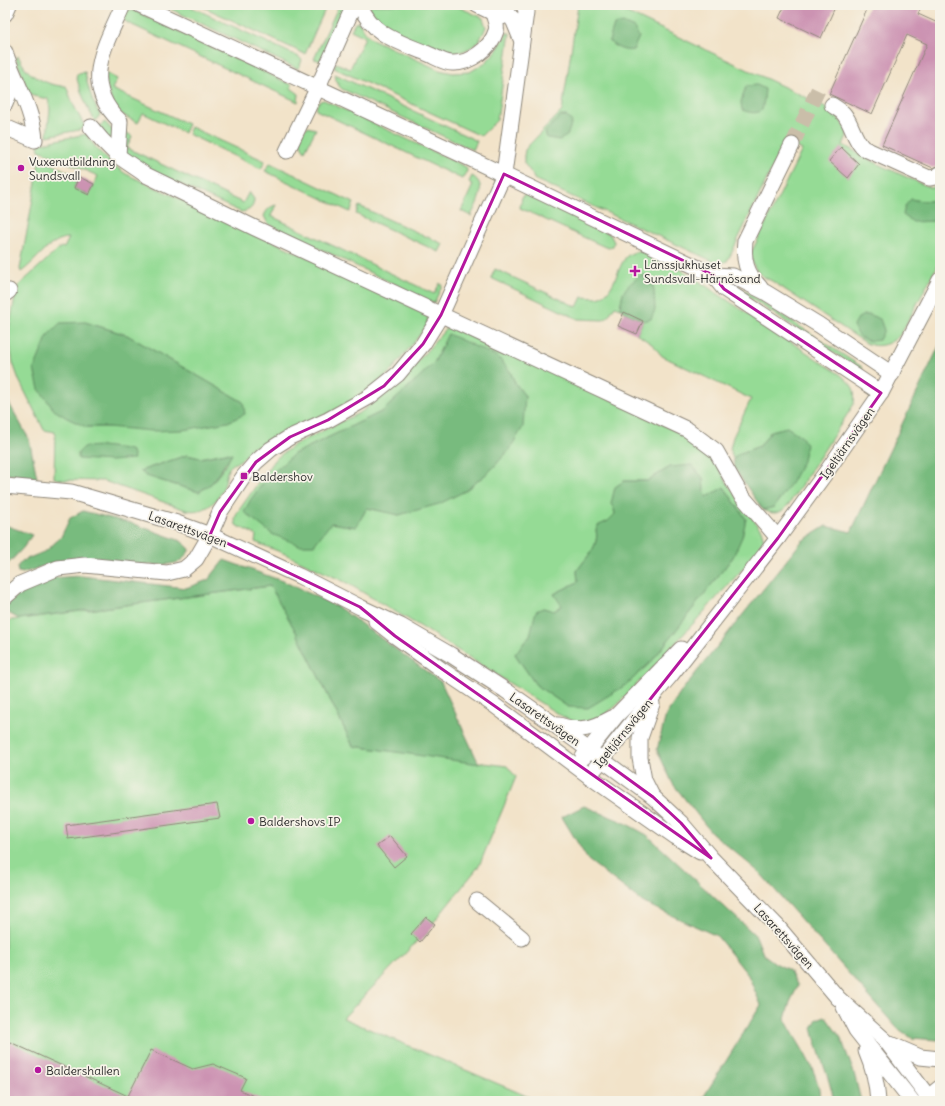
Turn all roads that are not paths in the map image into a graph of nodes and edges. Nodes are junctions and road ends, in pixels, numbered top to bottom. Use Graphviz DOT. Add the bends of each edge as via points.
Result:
graph roads {
  1 [pos="9,5"];
  2 [pos="123,5"];
  3 [pos="140,5"];
  4 [pos="354,5"];
  5 [pos="360,5"];
  6 [pos="477,5"];
  7 [pos="524,5"];
  8 [pos="498,9"];
  9 [pos="5,14"];
  10 [pos="522,42"];
  11 [pos="5,52"];
  12 [pos="15,79"];
  13 [pos="318,87"];
  14 [pos="5,104"];
  15 [pos="832,105"];
  16 [pos="5,127"];
  17 [pos="91,127"];
  18 [pos="792,145"];
  19 [pos="287,151"];
  20 [pos="118,156"];
  21 [pos="504,174"];
  22 [pos="940,174"];
  23 [pos="713,275"];
  24 [pos="940,280"];
  25 [pos="765,292"];
  26 [pos="441,314"];
  27 [pos="892,374"];
  28 [pos="881,393"];
  29 [pos="5,486"];
  30 [pos="210,535"];
  31 [pos="778,538"];
  32 [pos="735,593"];
  33 [pos="5,597"];
  34 [pos="360,607"];
  35 [pos="658,690"];
  36 [pos="616,716"];
  37 [pos="552,723"];
  38 [pos="589,750"];
  39 [pos="602,760"];
  40 [pos="576,767"];
  41 [pos="589,776"];
  42 [pos="653,797"];
  43 [pos="711,858"];
  44 [pos="477,901"];
  45 [pos="522,938"];
  46 [pos="838,998"];
  47 [pos="856,1030"];
  48 [pos="886,1041"];
  49 [pos="940,1059"];
  50 [pos="928,1098"];
  51 [pos="878,1101"];
  1 -- 9 [label="street"];
  2 -- 20 [label="street" via="99,62 98,76 101,94 120,121"];
  3 -- 13 [label="street"];
  4 -- 13 [label="street"];
  5 -- 8 [label="street" via="375,28 388,38 451,63 463,62 479,54 492,40 497,29"];
  6 -- 8 [label="street"];
  7 -- 10 [label="street" via="526,12"];
  8 -- 10 [label="street" via="514,22"];
  10 -- 21 [label="street"];
  11 -- 12 [label="street"];
  12 -- 14 [label="street"];
  12 -- 16 [label="street" via="27,103 35,140"];
  13 -- 19 [label="street"];
  13 -- 21 [label="street"];
  15 -- 22 [label="street" via="843,112 863,148 929,178"];
  17 -- 20 [label="street"];
  18 -- 25 [label="street" via="745,241 744,255 748,272"];
  20 -- 26 [label="street" via="146,175"];
  21 -- 23 [label="street"];
  21 -- 26 [label="street"];
  23 -- 25 [label="street" via="733,276"];
  23 -- 28 [label="street" via="724,289"];
  24 -- 27 [label="street, Igeltjärnsvägen"];
  25 -- 27 [label="street"];
  26 -- 30 [label="street" via="423,344 398,374 384,386 328,420 290,437 256,462 220,512"];
  26 -- 31 [label="street" via="688,430 716,451 741,495"];
  27 -- 28 [label="street, Igeltjärnsvägen"];
  28 -- 31 [label="street, Igeltjärnsvägen"];
  29 -- 30 [label="street, Lasarettsvägen" via="71,492"];
  30 -- 33 [label="street" via="196,559 184,570 167,573 85,565 58,568 20,584"];
  30 -- 34 [label="street, Lasarettsvägen"];
  31 -- 32 [label="street, Igeltjärnsvägen"];
  32 -- 35 [label="street, Igeltjärnsvägen"];
  32 -- 36 [label="street, Igeltjärnsvägen"];
  34 -- 37 [label="street, Lasarettsvägen" via="401,626 451,655"];
  34 -- 40 [label="street, Lasarettsvägen" via="401,641 494,705"];
  35 -- 39 [label="street, Igeltjärnsvägen"];
  35 -- 42 [label="street, Igeltjärnsvägen" via="640,738 644,780"];
  36 -- 37 [label="street, Igeltjärnsvägen" via="596,727 582,730"];
  36 -- 38 [label="street, Igeltjärnsvägen"];
  37 -- 38 [label="street, Lasarettsvägen"];
  38 -- 39 [label="street, Lasarettsvägen"];
  38 -- 40 [label="street, Igeltjärnsvägen"];
  39 -- 41 [label="street, Igeltjärnsvägen"];
  39 -- 42 [label="street, Lasarettsvägen"];
  40 -- 41 [label="street, Lasarettsvägen"];
  41 -- 43 [label="street, Lasarettsvägen" via="676,837"];
  42 -- 43 [label="street, Lasarettsvägen" via="681,823"];
  43 -- 46 [label="street, Lasarettsvägen" via="778,927"];
  44 -- 45 [label="street"];
  46 -- 47 [label="street, Lasarettsvägen"];
  46 -- 48 [label="street, Lasarettsvägen"];
  47 -- 50 [label="street, Lasarettsvägen"];
  47 -- 51 [label="street" via="872,1065"];
  48 -- 49 [label="street" via="920,1057"];
  48 -- 50 [label="street, Lasarettsvägen"];
}
